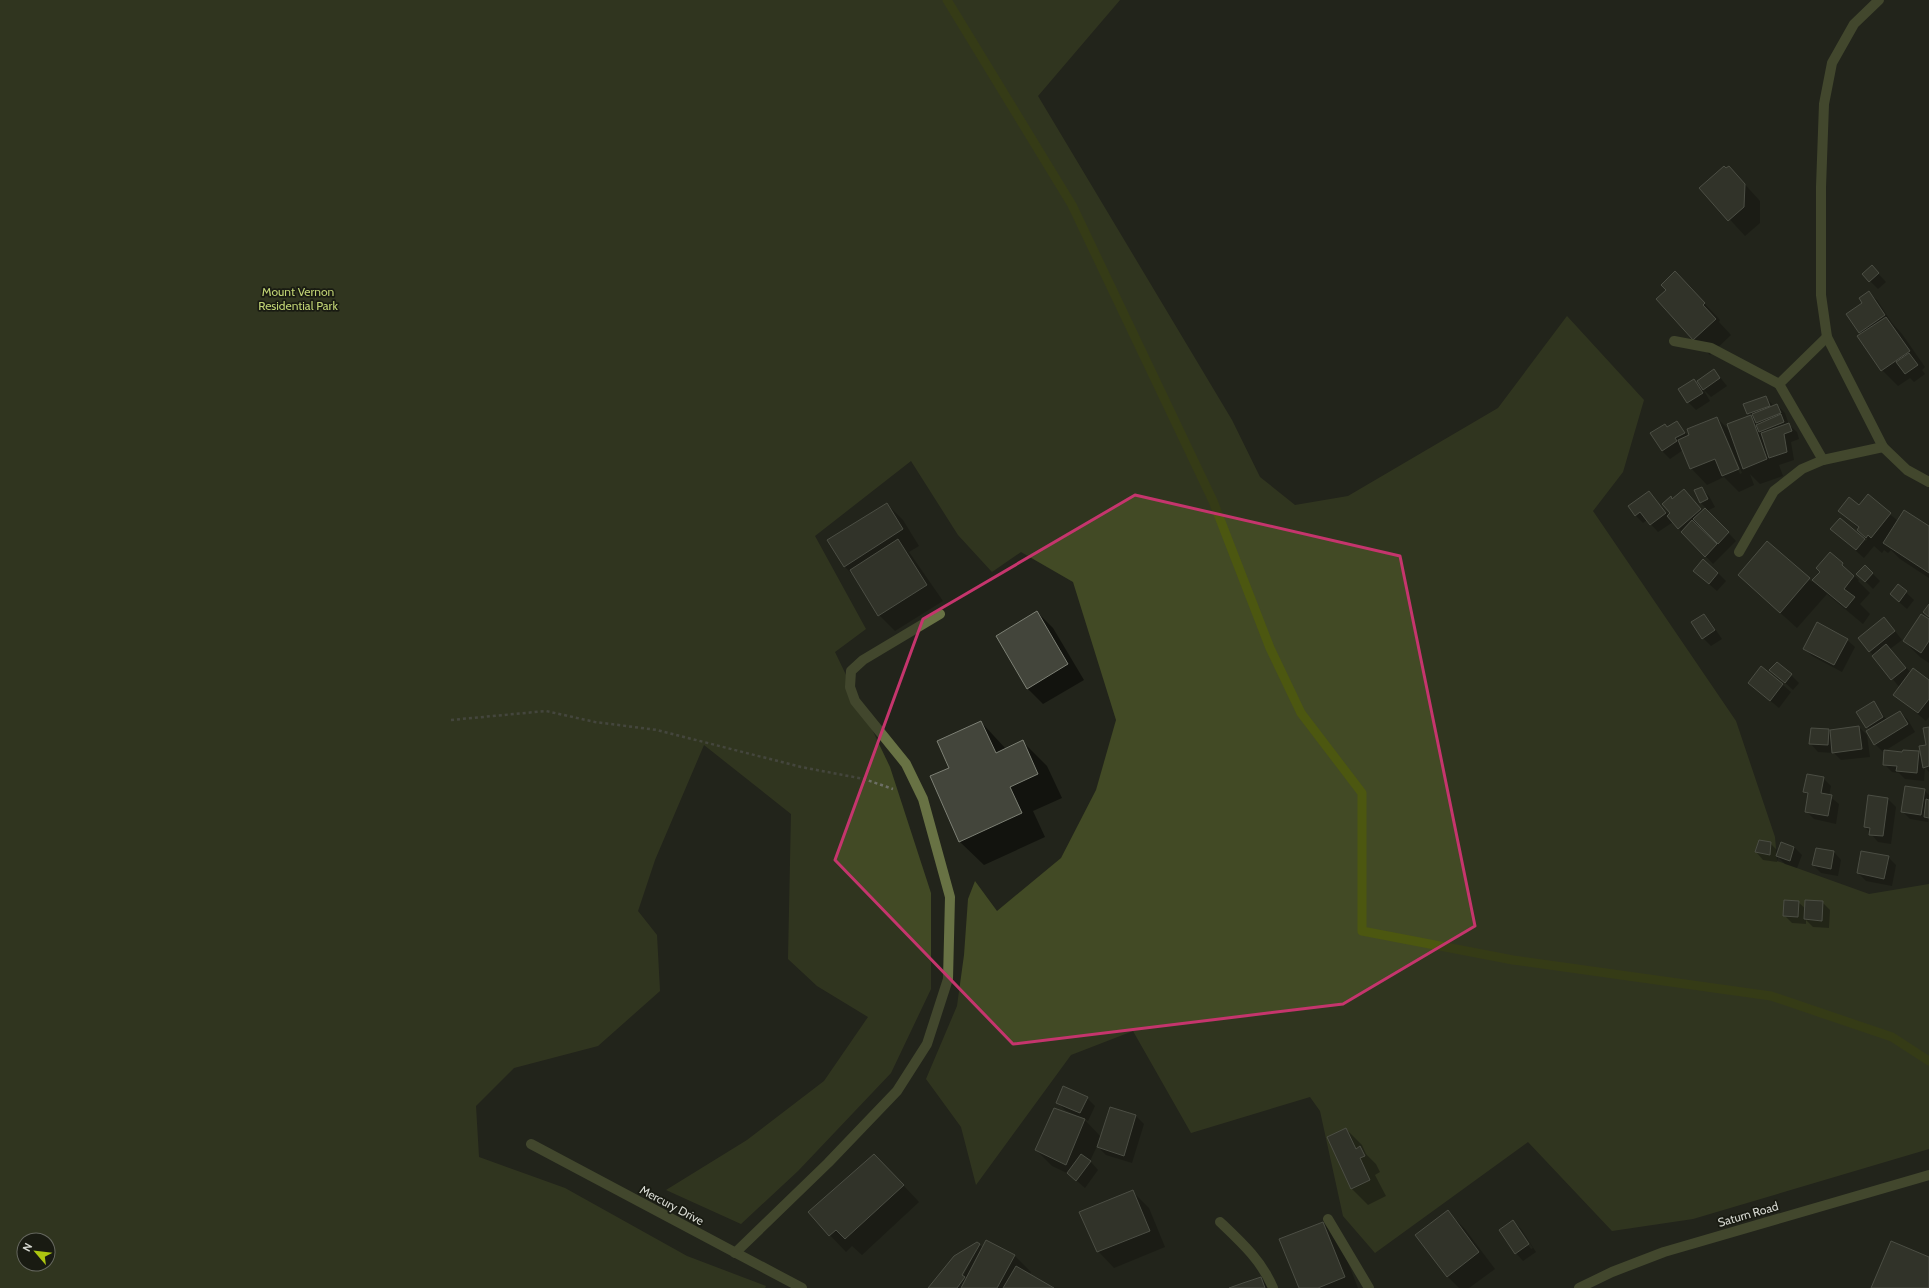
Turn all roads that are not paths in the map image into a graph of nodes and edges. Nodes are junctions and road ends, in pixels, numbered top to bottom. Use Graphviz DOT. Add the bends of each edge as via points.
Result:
graph roads {
  1 [pos="1879,0"];
  2 [pos="1827,337"];
  3 [pos="1674,341"];
  4 [pos="1779,384"];
  5 [pos="1883,447"];
  6 [pos="1823,460"];
  7 [pos="1929,482"];
  8 [pos="1739,552"];
  9 [pos="940,614"];
  10 [pos="531,1144"];
  11 [pos="1929,1175"];
  12 [pos="1328,1219"];
  13 [pos="1220,1222"];
  14 [pos="735,1253"];
  15 [pos="802,1288"];
  16 [pos="1273,1288"];
  17 [pos="1369,1288"];
  18 [pos="1579,1288"];
  1 -- 2 [label="street" via="1854,24 1832,63 1824,104 1821,295"];
  2 -- 4 [label="street"];
  2 -- 5 [label="street"];
  3 -- 4 [label="street" via="1710,348"];
  4 -- 6 [label="street"];
  5 -- 6 [label="street"];
  5 -- 7 [label="street" via="1907,470"];
  6 -- 8 [label="street" via="1802,469 1774,491"];
  9 -- 14 [label="street" via="863,660 851,671 850,687 856,701 906,764 924,799 950,897 948,979 927,1044 897,1091 828,1163"];
  10 -- 14 [label="street, Mercury Drive"];
  11 -- 18 [label="street, Saturn Road" via="1664,1252"];
  12 -- 17 [label="street"];
  13 -- 16 [label="street" via="1250,1251"];
  14 -- 15 [label="street, Mercury Drive"];
}
